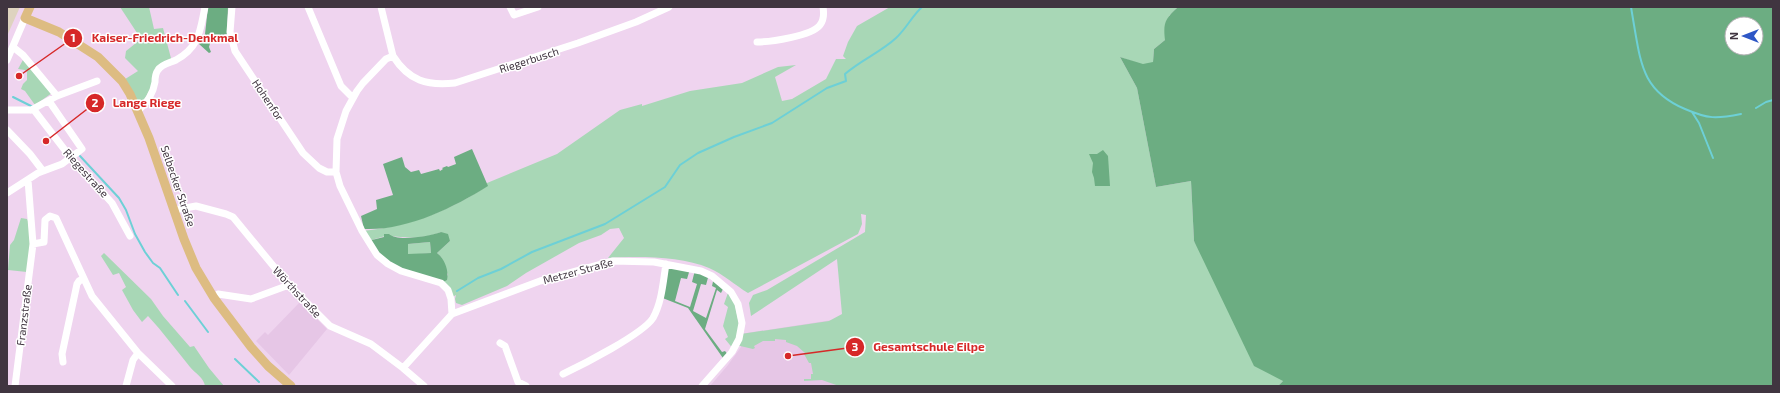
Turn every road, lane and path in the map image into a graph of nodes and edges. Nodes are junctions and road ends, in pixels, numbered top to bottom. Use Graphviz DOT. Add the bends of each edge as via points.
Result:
graph roads {
  1 [pos="30,7"];
  2 [pos="205,7"];
  3 [pos="232,7"];
  4 [pos="308,7"];
  5 [pos="381,7"];
  6 [pos="510,7"];
  7 [pos="538,7"];
  8 [pos="669,7"];
  9 [pos="823,7"];
  10 [pos="24,18"];
  11 [pos="757,42"];
  12 [pos="13,48"];
  13 [pos="393,56"];
  14 [pos="7,60"];
  15 [pos="97,81"];
  16 [pos="57,96"];
  17 [pos="352,98"];
  18 [pos="49,101"];
  19 [pos="7,110"];
  20 [pos="31,110"];
  21 [pos="138,111"];
  22 [pos="7,130"];
  23 [pos="71,158"];
  24 [pos="43,171"];
  25 [pos="336,172"];
  26 [pos="28,180"];
  27 [pos="7,193"];
  28 [pos="174,210"];
  29 [pos="130,236"];
  30 [pos="33,244"];
  31 [pos="666,264"];
  32 [pos="83,279"];
  33 [pos="289,285"];
  34 [pos="214,298"];
  35 [pos="452,314"];
  36 [pos="500,343"];
  37 [pos="138,353"];
  38 [pos="63,362"];
  39 [pos="403,368"];
  40 [pos="563,374"];
  41 [pos="15,386"];
  42 [pos="126,386"];
  43 [pos="172,386"];
  44 [pos="291,386"];
  45 [pos="424,386"];
  46 [pos="526,386"];
  47 [pos="702,386"];
  1 -- 10 [label="main road"];
  2 -- 21 [label="street" via="201,32 193,46 180,57 158,69 149,99"];
  3 -- 25 [label="street, Hohenfor" via="230,32 235,51 303,153 319,168 327,172"];
  4 -- 17 [label="street" via="341,86"];
  5 -- 13 [label="street"];
  6 -- 7 [label="street" via="514,15"];
  8 -- 13 [label="street, Riegerbusch" via="578,43 455,83 437,84 413,78 402,69"];
  9 -- 11 [label="street" via="824,18 811,32"];
  10 -- 12 [label="street"];
  10 -- 21 [label="main road, Selbecker Straße" via="59,32 98,57 122,81"];
  12 -- 14 [label="street"];
  12 -- 16 [label="street" via="23,55"];
  13 -- 17 [label="street" via="386,59"];
  15 -- 16 [label="street"];
  16 -- 18 [label="street"];
  17 -- 25 [label="street" via="337,139"];
  18 -- 20 [label="street"];
  18 -- 23 [label="street" via="82,149"];
  19 -- 20 [label="street"];
  20 -- 23 [label="street, Riegestraße" via="34,110"];
  21 -- 28 [label="main road, Selbecker Straße"];
  22 -- 24 [label="street"];
  23 -- 24 [label="street"];
  23 -- 29 [label="street, Riegestraße" via="110,200"];
  24 -- 26 [label="street"];
  25 -- 35 [label="street" via="362,231 377,255 401,271 441,282 448,290"];
  26 -- 27 [label="street"];
  26 -- 30 [label="street, Franzstraße"];
  28 -- 33 [label="street, Wörthstraße" via="196,206 233,217"];
  28 -- 34 [label="main road, Selbecker Straße" via="196,268"];
  30 -- 32 [label="street" via="44,242 45,220 53,216 58,221"];
  30 -- 41 [label="street, Franzstraße"];
  31 -- 35 [label="street, Metzer Straße" via="613,261 540,281"];
  31 -- 40 [label="street" via="657,308 647,326"];
  31 -- 47 [label="street" via="712,276 731,292 740,309 742,329 734,350"];
  32 -- 37 [label="street" via="92,296"];
  32 -- 38 [label="street" via="77,284 62,354"];
  33 -- 34 [label="street" via="250,299 218,294"];
  33 -- 39 [label="street, Wörthstraße" via="330,326 371,344"];
  34 -- 44 [label="main road, Selbecker Straße" via="251,347"];
  35 -- 39 [label="street, Metzer Straße"];
  36 -- 46 [label="street" via="505,346 518,382"];
  37 -- 42 [label="street" via="133,360"];
  37 -- 43 [label="street"];
  39 -- 45 [label="street, Wörthstraße"];
}
